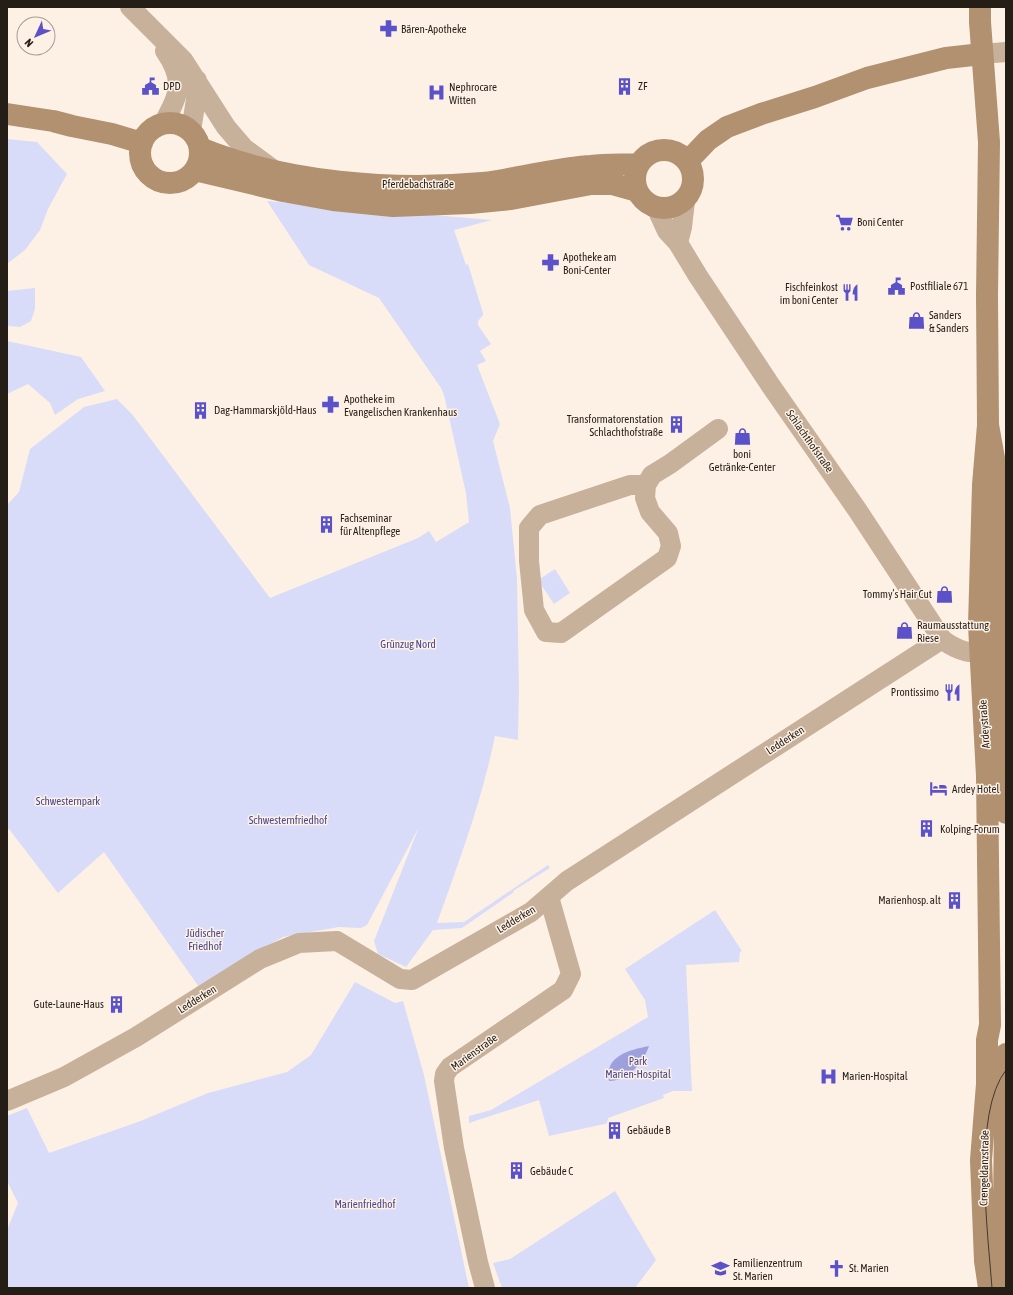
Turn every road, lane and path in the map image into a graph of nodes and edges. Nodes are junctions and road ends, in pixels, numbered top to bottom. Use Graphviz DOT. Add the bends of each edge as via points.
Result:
graph roads {
  1 [pos="130,7"];
  2 [pos="980,7"];
  3 [pos="145,23"];
  4 [pos="1006,52"];
  5 [pos="982,54"];
  6 [pos="197,80"];
  7 [pos="7,114"];
  8 [pos="163,124"];
  9 [pos="195,140"];
  10 [pos="142,143"];
  11 [pos="688,161"];
  12 [pos="639,164"];
  13 [pos="195,170"];
  14 [pos="270,179"];
  15 [pos="638,191"];
  16 [pos="685,201"];
  17 [pos="656,207"];
  18 [pos="678,243"];
  19 [pos="988,424"];
  20 [pos="718,429"];
  21 [pos="646,485"];
  22 [pos="979,625"];
  23 [pos="1002,629"];
  24 [pos="942,639"];
  25 [pos="980,652"];
  26 [pos="1006,813"];
  27 [pos="549,897"];
  28 [pos="990,1025"];
  29 [pos="1006,1053"];
  30 [pos="987,1084"];
  31 [pos="7,1101"];
  32 [pos="983,1136"];
  33 [pos="1005,1138"];
  34 [pos="1006,1284"];
  35 [pos="485,1288"];
  36 [pos="989,1288"];
  1 -- 3 [label="street"];
  2 -- 5 [label="main road"];
  3 -- 6 [label="street" via="184,60"];
  3 -- 8 [label="street" via="174,64 179,82 176,100"];
  4 -- 5 [label="street"];
  5 -- 11 [label="main road" via="946,58 867,78 761,114 727,127 708,140"];
  5 -- 19 [label="main road" via="989,142"];
  6 -- 9 [label="street"];
  6 -- 14 [label="street" via="226,127"];
  7 -- 10 [label="main road" via="53,121"];
  8 -- 9 [label="main road" via="173,123 182,126"];
  8 -- 10 [label="main road" via="147,134"];
  9 -- 13 [label="main road" via="200,156"];
  9 -- 14 [label="main road, Pferdebachstraße" via="221,157"];
  10 -- 13 [label="main road" via="141,162 153,178 170,183 188,177"];
  11 -- 12 [label="main road" via="676,152 662,150 652,152"];
  11 -- 16 [label="main road" via="694,178"];
  12 -- 14 [label="main road, Pferdebachstraße" via="592,165 490,182 435,185"];
  12 -- 15 [label="main road" via="635,177"];
  13 -- 14 [label="main road, Pferdebachstraße"];
  14 -- 15 [label="main road" via="333,200 393,206 510,199 591,184 612,184"];
  15 -- 17 [label="main road" via="648,204"];
  16 -- 17 [label="main road" via="671,208"];
  16 -- 18 [label="street"];
  17 -- 18 [label="street, Schlachthofstraße" via="667,231"];
  18 -- 24 [label="street, Schlachthofstraße"];
  19 -- 22 [label="main road, Ardeystraße" via="983,485"];
  19 -- 23 [label="main road" via="997,475"];
  20 -- 21 [label="street" via="652,475"];
  21 -- 21 [label="street" via="630,485 540,515 529,528 534,610 546,632 561,633 667,558 671,546 668,533 650,512 645,498"];
  22 -- 23 [label="street"];
  22 -- 25 [label="main road, Ardeystraße"];
  23 -- 25 [label="street"];
  23 -- 26 [label="main road"];
  24 -- 25 [label="street" via="956,648"];
  24 -- 27 [label="street, Ledderken" via="567,881"];
  25 -- 28 [label="main road, Ardeystraße" via="986,747"];
  27 -- 31 [label="street, Ledderken" via="531,912 412,980 400,979 336,941 299,943 260,959 136,1037 64,1077"];
  27 -- 35 [label="street, Marienstraße" via="571,974 563,990 450,1067 444,1080 454,1148"];
  28 -- 29 [label="main road, Ardeystraße"];
  28 -- 30 [label="main road, Ardeystraße" via="987,1040"];
  29 -- 30 [label="main road, Crengeldanzstraße"];
  29 -- 33 [label="main road, Crengeldanzstraße"];
  30 -- 32 [label="main road, Crengeldanzstraße"];
  32 -- 33 [label="main road" via="993,1137 999,1141"];
  32 -- 36 [label="main road, Crengeldanzstraße" via="981,1160 984,1246"];
  33 -- 34 [label="main road, Crengeldanzstraße"];
}
